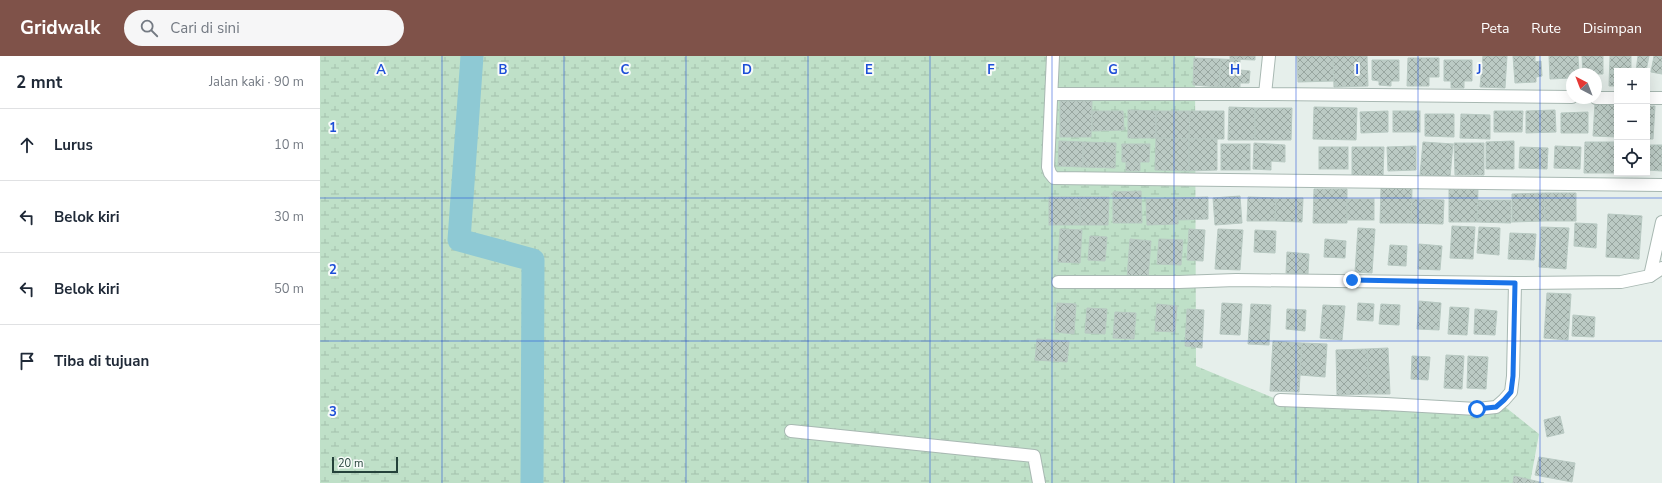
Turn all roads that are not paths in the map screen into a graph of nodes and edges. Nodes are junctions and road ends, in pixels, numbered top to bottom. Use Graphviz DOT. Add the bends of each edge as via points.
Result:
graph roads {
  1 [pos="1053,56"];
  2 [pos="1269,56"];
  3 [pos="1052,94"];
  4 [pos="1265,94"];
  5 [pos="1566,97"];
  6 [pos="1602,98"];
  7 [pos="1614,98"];
  8 [pos="1650,98"];
  9 [pos="1662,98"];
  10 [pos="1662,184"];
  11 [pos="1662,222"];
  12 [pos="1662,268"];
  13 [pos="1650,276"];
  14 [pos="1058,282"];
  15 [pos="1515,283"];
  16 [pos="1280,400"];
  17 [pos="791,431"];
  18 [pos="1039,483"];
  1 -- 3 [label="street"];
  2 -- 4 [label="street"];
  3 -- 4 [label="street"];
  3 -- 10 [label="street" via="1048,167 1054,178"];
  4 -- 5 [label="street"];
  6 -- 7 [label="street"];
  8 -- 9 [label="street"];
  11 -- 13 [label="street"];
  12 -- 13 [label="street"];
  13 -- 15 [label="street" via="1621,282"];
  14 -- 15 [label="street" via="1260,280"];
  15 -- 16 [label="street" via="1511,392 1496,407 1477,409"];
  17 -- 18 [label="street" via="1034,456"];
}
